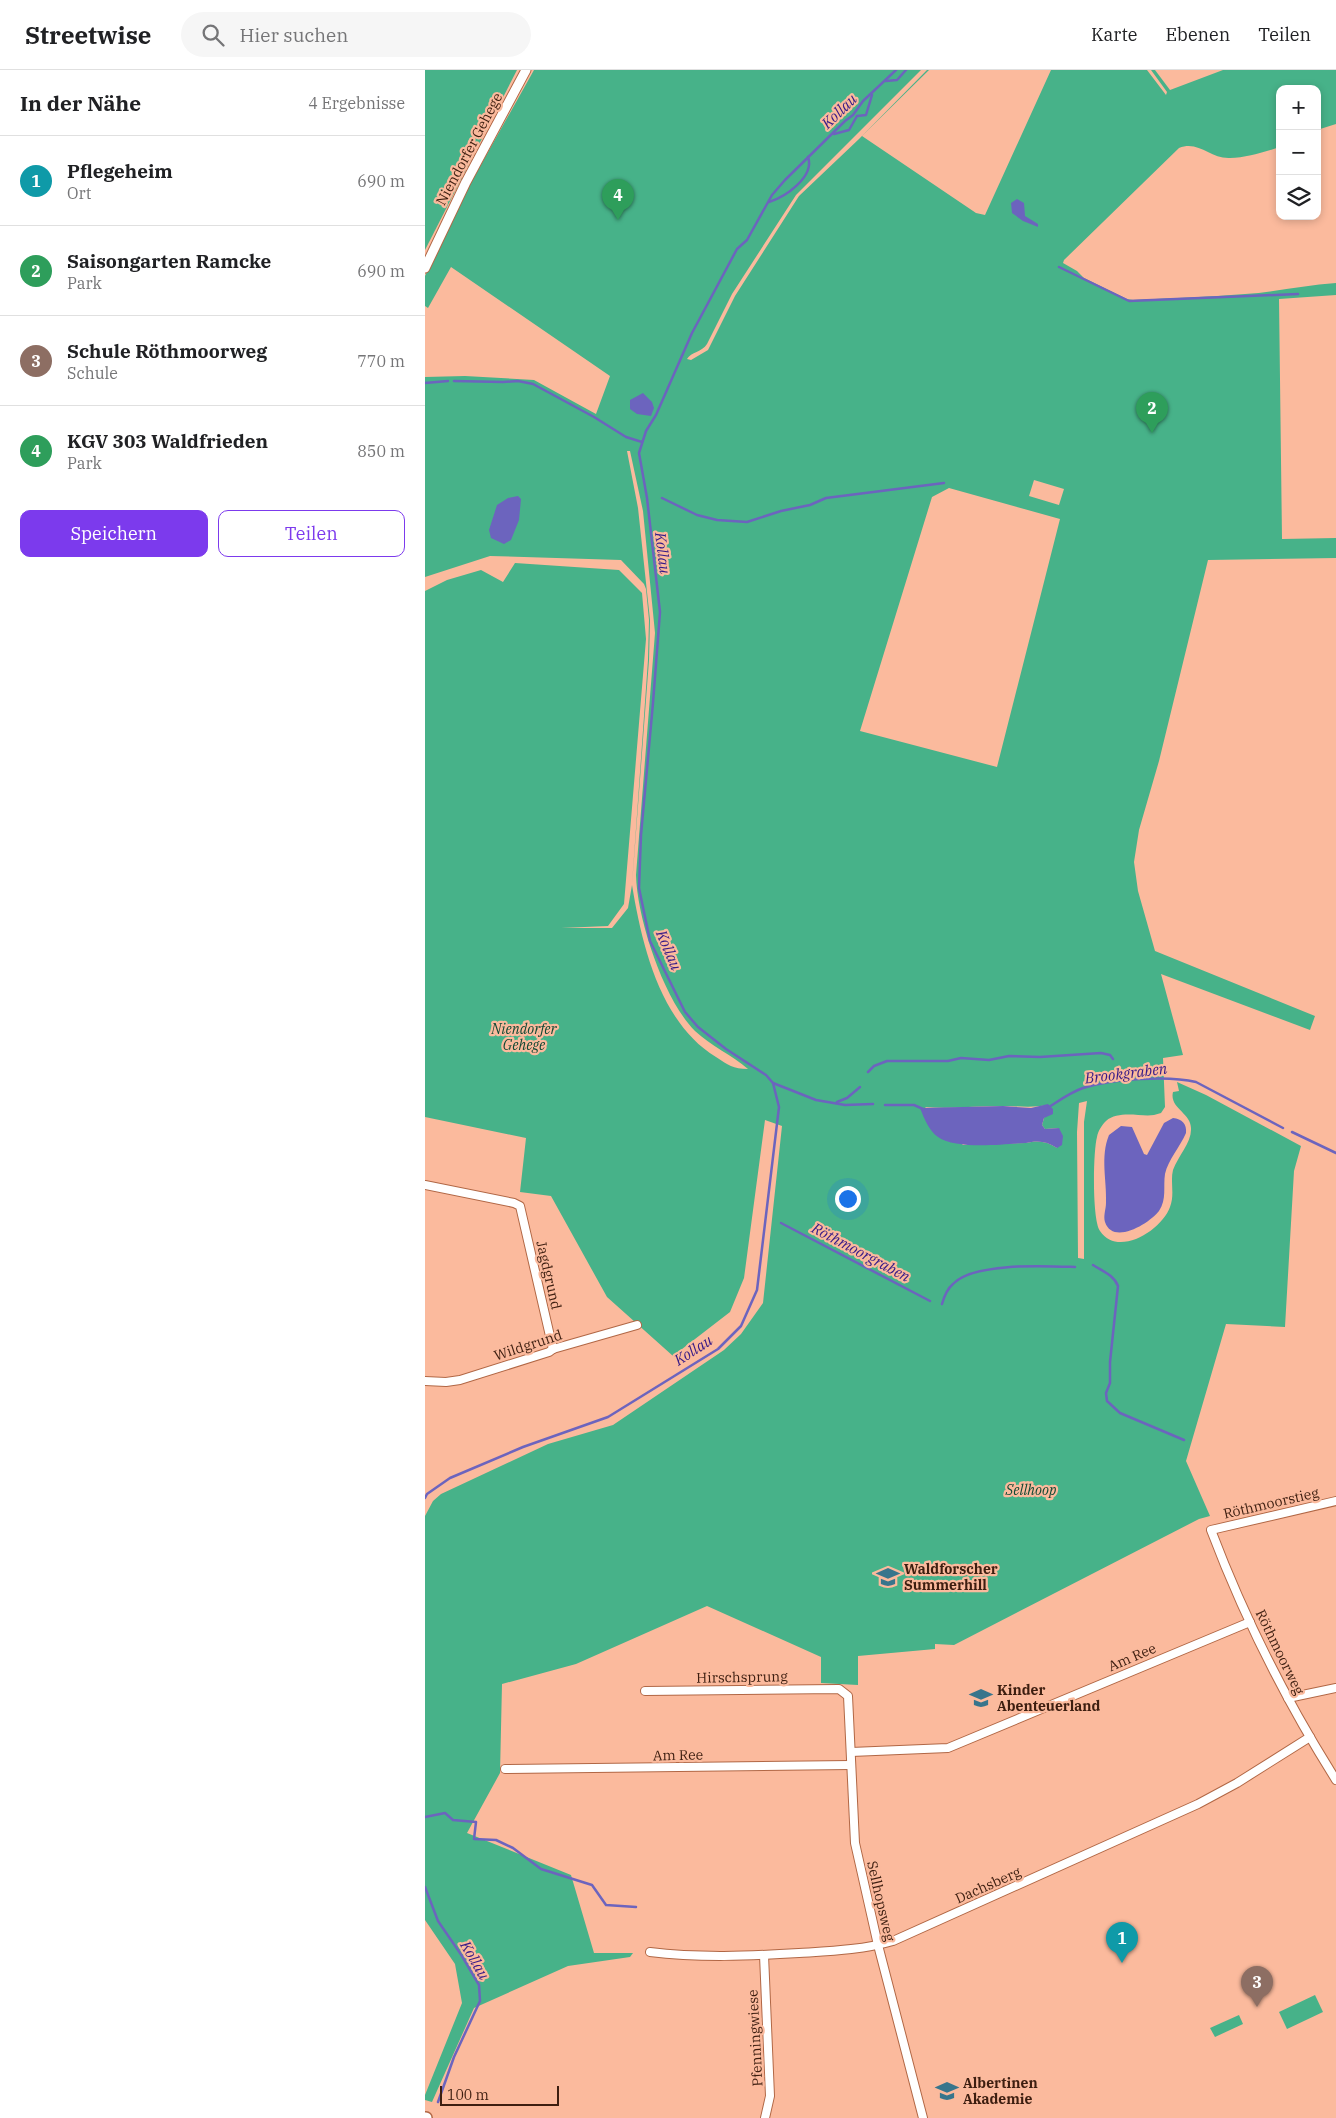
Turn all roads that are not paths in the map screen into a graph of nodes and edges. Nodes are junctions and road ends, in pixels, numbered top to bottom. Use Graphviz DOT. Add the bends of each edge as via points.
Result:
graph roads {
  1 [pos="527,70"];
  2 [pos="425,268"];
  3 [pos="425,1185"];
  4 [pos="637,1325"];
  5 [pos="553,1349"];
  6 [pos="425,1381"];
  7 [pos="1336,1501"];
  8 [pos="1211,1530"];
  9 [pos="1250,1622"];
  10 [pos="1336,1688"];
  11 [pos="839,1689"];
  12 [pos="645,1691"];
  13 [pos="1288,1698"];
  14 [pos="1310,1737"];
  15 [pos="851,1752"];
  16 [pos="851,1765"];
  17 [pos="505,1769"];
  18 [pos="1336,1780"];
  19 [pos="878,1945"];
  20 [pos="649,1952"];
  21 [pos="764,1955"];
  22 [pos="765,2118"];
  23 [pos="923,2118"];
  1 -- 2 [label="street, Niendorfer Gehege" via="466,182"];
  3 -- 5 [label="street, Jagdgrund" via="521,1206"];
  4 -- 5 [label="street, Wildgrund"];
  5 -- 6 [label="street, Wildgrund" via="460,1380"];
  7 -- 8 [label="street, Röthmoorstieg"];
  8 -- 9 [label="street, Röthmoorweg"];
  9 -- 13 [label="street, Röthmoorweg"];
  9 -- 15 [label="street, Am Ree" via="948,1748"];
  10 -- 13 [label="street"];
  11 -- 12 [label="street, Hirschsprung"];
  11 -- 15 [label="street, Sellhopsweg" via="848,1696"];
  13 -- 14 [label="street, Röthmoorweg"];
  14 -- 18 [label="street, Röthmoorweg"];
  14 -- 19 [label="street, Dachsberg" via="1237,1784 1198,1804"];
  15 -- 16 [label="street, Sellhopsweg"];
  16 -- 17 [label="street, Am Ree"];
  16 -- 19 [label="street, Sellhopsweg" via="855,1843"];
  19 -- 21 [label="street, Dachsberg"];
  19 -- 23 [label="street, Sellhopsweg"];
  20 -- 21 [label="street, Dachsberg" via="703,1957"];
  21 -- 22 [label="street, Pfenningwiese" via="770,2096"];
}
